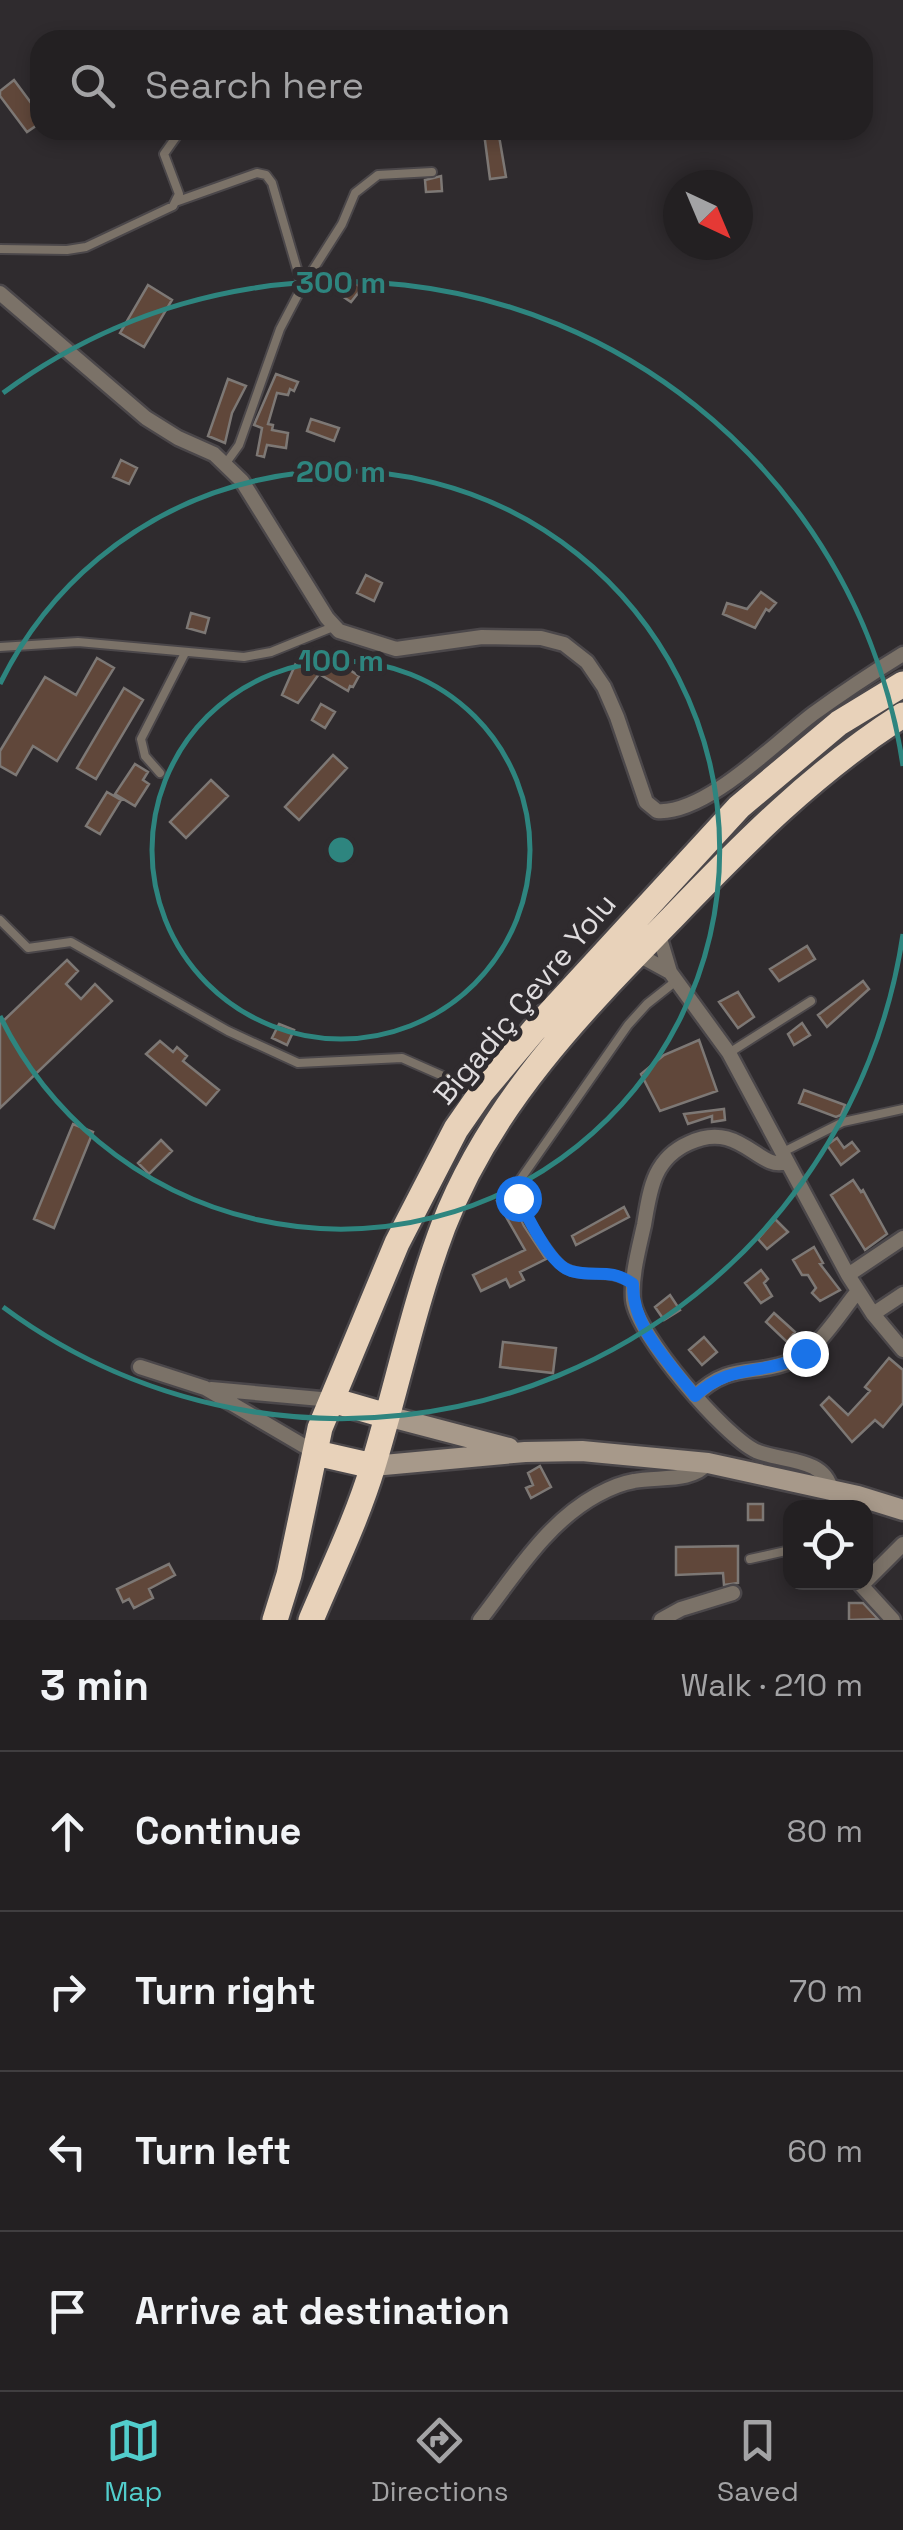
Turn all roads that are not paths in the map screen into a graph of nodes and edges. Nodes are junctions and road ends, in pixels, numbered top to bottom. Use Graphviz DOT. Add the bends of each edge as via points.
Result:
graph roads {
  1 [pos="174,140"];
  2 [pos="432,172"];
  3 [pos="178,201"];
  4 [pos="0,249"];
  5 [pos="302,287"];
  6 [pos="0,293"];
  7 [pos="226,463"];
  8 [pos="333,626"];
  9 [pos="0,647"];
  10 [pos="184,652"];
  11 [pos="903,654"];
  12 [pos="903,684"];
  13 [pos="903,715"];
  14 [pos="160,773"];
  15 [pos="0,920"];
  16 [pos="658,932"];
  17 [pos="637,954"];
  18 [pos="673,976"];
  19 [pos="811,1001"];
  20 [pos="730,1054"];
  21 [pos="481,1093"];
  22 [pos="903,1109"];
  23 [pos="783,1158"];
  24 [pos="903,1238"];
  25 [pos="848,1276"];
  26 [pos="633,1284"];
  27 [pos="858,1291"];
  28 [pos="903,1294"];
  29 [pos="873,1314"];
  30 [pos="903,1350"];
  31 [pos="140,1367"];
  32 [pos="205,1388"];
  33 [pos="695,1396"];
  34 [pos="332,1400"];
  35 [pos="387,1416"];
  36 [pos="526,1452"];
  37 [pos="316,1453"];
  38 [pos="708,1463"];
  39 [pos="373,1466"];
  40 [pos="831,1490"];
  41 [pos="903,1510"];
  42 [pos="903,1544"];
  43 [pos="783,1552"];
  44 [pos="750,1559"];
  45 [pos="873,1573"];
  46 [pos="868,1590"];
  47 [pos="732,1592"];
  48 [pos="275,1620"];
  49 [pos="311,1620"];
  50 [pos="480,1620"];
  51 [pos="661,1620"];
  52 [pos="893,1620"];
  1 -- 3 [label="lane" via="164,154"];
  2 -- 5 [label="lane" via="384,174 360,186"];
  3 -- 4 [label="lane" via="86,247"];
  3 -- 5 [label="lane" via="266,175"];
  5 -- 7 [label="lane"];
  6 -- 7 [label="street" via="146,418"];
  7 -- 8 [label="street"];
  8 -- 10 [label="lane" via="259,655"];
  8 -- 11 [label="street" via="396,648 482,637 564,644 604,687 646,802 664,812 714,790"];
  9 -- 10 [label="lane" via="78,642"];
  10 -- 14 [label="lane" via="141,739 144,756"];
  12 -- 21 [label="highway, Bigadiç Çevre Yolu" via="839,723 739,807"];
  13 -- 16 [label="highway, Bigadiç Çevre Yolu" via="779,812"];
  15 -- 21 [label="lane" via="28,948 71,942 228,1032 298,1063 402,1058"];
  16 -- 17 [label="highway, Bigadiç Çevre Yolu"];
  16 -- 18 [label="street"];
  17 -- 18 [label="street"];
  17 -- 35 [label="highway, Bigadiç Çevre Yolu" via="554,1044 473,1163 444,1226"];
  18 -- 20 [label="street"];
  18 -- 26 [label="lane" via="628,1025 517,1188 558,1264"];
  19 -- 20 [label="lane"];
  20 -- 23 [label="street"];
  21 -- 34 [label="highway, Bigadiç Çevre Yolu" via="398,1243"];
  22 -- 23 [label="lane" via="843,1122"];
  23 -- 25 [label="street"];
  23 -- 26 [label="street" via="772,1164 725,1136 674,1152 652,1178"];
  24 -- 25 [label="street"];
  25 -- 27 [label="street"];
  26 -- 33 [label="street" via="640,1321"];
  27 -- 29 [label="street"];
  27 -- 33 [label="street" via="797,1358 731,1372"];
  28 -- 29 [label="street"];
  29 -- 30 [label="street"];
  31 -- 32 [label="street"];
  32 -- 34 [label="street"];
  32 -- 37 [label="street"];
  33 -- 40 [label="street" via="744,1444 818,1468"];
  34 -- 35 [label="highway"];
  34 -- 37 [label="highway, Bigadiç Çevre Yolu"];
  35 -- 36 [label="main road"];
  35 -- 39 [label="highway, Bigadiç Çevre Yolu"];
  36 -- 38 [label="main road"];
  36 -- 39 [label="main road"];
  37 -- 39 [label="highway"];
  37 -- 48 [label="highway, Bigadiç Çevre Yolu"];
  38 -- 40 [label="main road"];
  38 -- 50 [label="street" via="692,1474 616,1486 572,1511 546,1534"];
  39 -- 49 [label="highway, Bigadiç Çevre Yolu"];
  40 -- 41 [label="main road"];
  42 -- 45 [label="street"];
  43 -- 44 [label="lane"];
  46 -- 52 [label="street"];
  47 -- 51 [label="street"];
}
